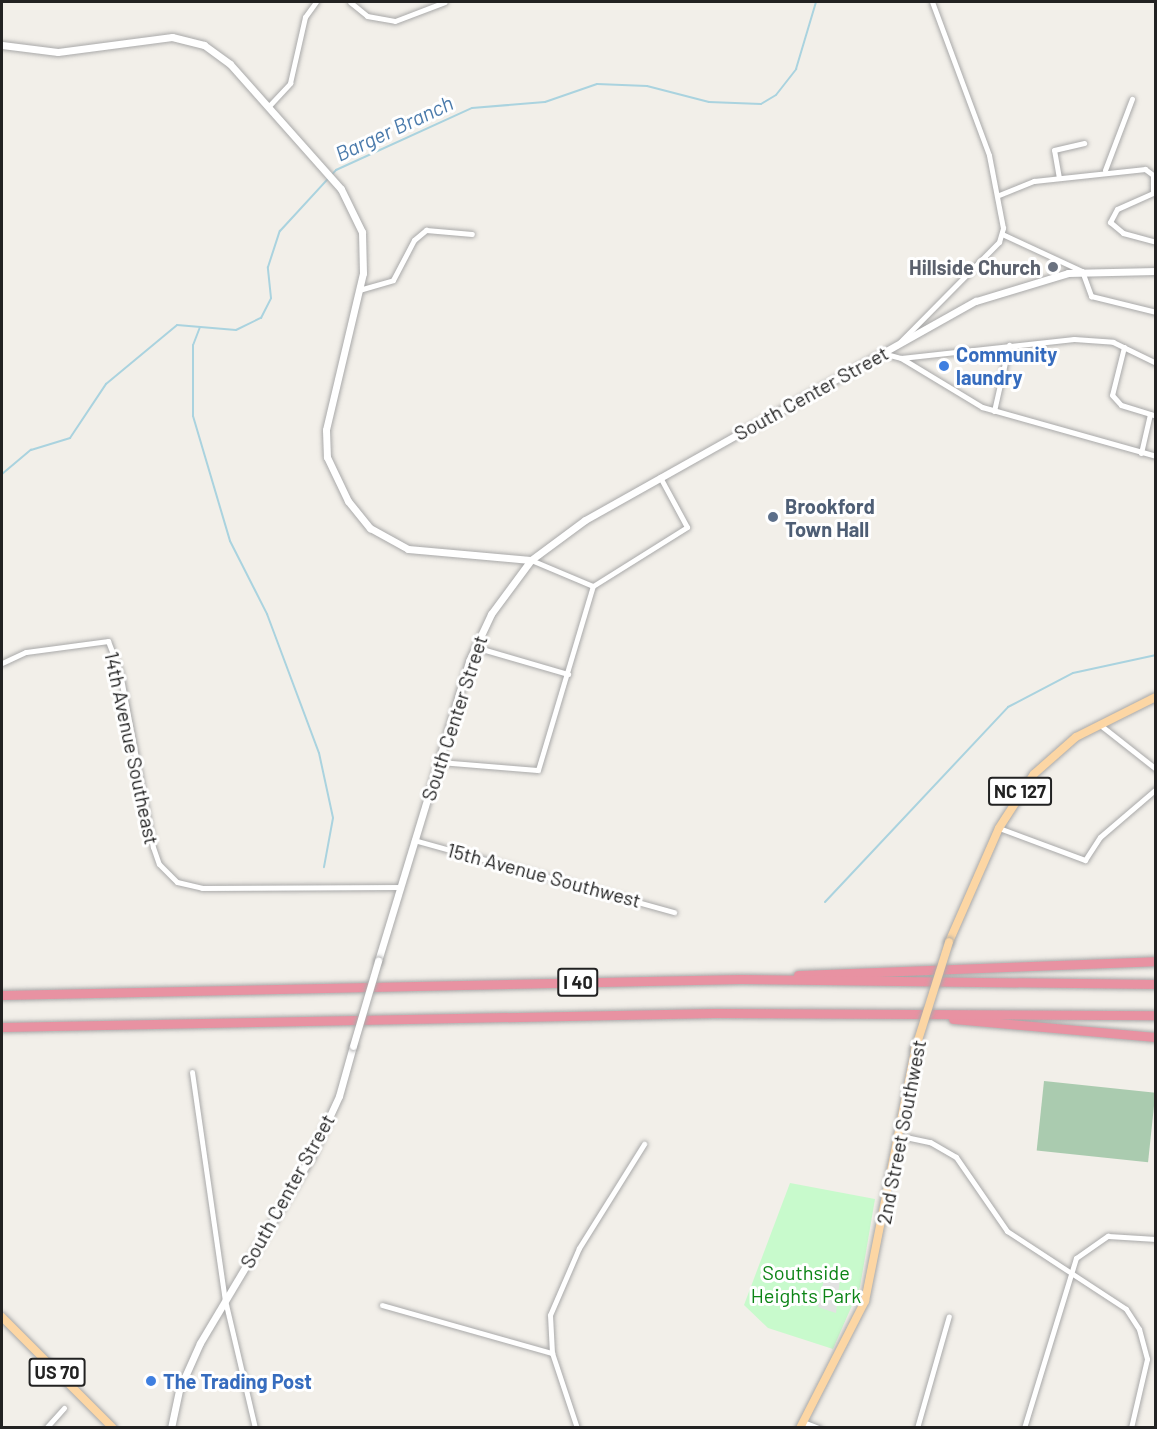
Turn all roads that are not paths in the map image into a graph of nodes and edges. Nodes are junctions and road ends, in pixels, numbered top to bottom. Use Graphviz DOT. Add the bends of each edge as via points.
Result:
graph roads {
  1 [pos="316,2"];
  2 [pos="350,2"];
  3 [pos="445,2"];
  4 [pos="932,2"];
  5 [pos="2,45"];
  6 [pos="1132,99"];
  7 [pos="268,107"];
  8 [pos="1084,143"];
  9 [pos="1105,170"];
  10 [pos="1059,178"];
  11 [pos="999,195"];
  12 [pos="472,234"];
  13 [pos="1002,234"];
  14 [pos="1155,242"];
  15 [pos="1082,271"];
  16 [pos="1155,271"];
  17 [pos="359,290"];
  18 [pos="1155,312"];
  19 [pos="900,342"];
  20 [pos="1009,345"];
  21 [pos="1124,347"];
  22 [pos="882,353"];
  23 [pos="901,358"];
  24 [pos="1155,363"];
  25 [pos="994,411"];
  26 [pos="1153,415"];
  27 [pos="1141,453"];
  28 [pos="1155,456"];
  29 [pos="660,477"];
  30 [pos="531,560"];
  31 [pos="593,586"];
  32 [pos="474,647"];
  33 [pos="2,663"];
  34 [pos="568,674"];
  35 [pos="1155,697"];
  36 [pos="1099,724"];
  37 [pos="439,762"];
  38 [pos="1155,769"];
  39 [pos="1155,789"];
  40 [pos="999,828"];
  41 [pos="414,840"];
  42 [pos="400,887"];
  43 [pos="674,912"];
  44 [pos="1155,960"];
  45 [pos="767,980"];
  46 [pos="1155,984"];
  47 [pos="2,995"];
  48 [pos="903,1014"];
  49 [pos="1155,1016"];
  50 [pos="2,1027"];
  51 [pos="1155,1037"];
  52 [pos="192,1072"];
  53 [pos="896,1135"];
  54 [pos="644,1144"];
  55 [pos="1155,1239"];
  56 [pos="1070,1272"];
  57 [pos="225,1300"];
  58 [pos="382,1305"];
  59 [pos="949,1316"];
  60 [pos="2,1317"];
  61 [pos="552,1353"];
  62 [pos="64,1408"];
  63 [pos="802,1425"];
  64 [pos="46,1428"];
  65 [pos="113,1428"];
  66 [pos="171,1428"];
  67 [pos="255,1428"];
  68 [pos="577,1428"];
  69 [pos="819,1428"];
  70 [pos="917,1428"];
  71 [pos="1024,1428"];
  72 [pos="1131,1428"];
  1 -- 7 [label="street" via="305,16 293,76"];
  2 -- 3 [label="street" via="367,16 395,21"];
  4 -- 11 [label="street"];
  5 -- 7 [label="street" via="58,52 159,38 194,41 222,56"];
  6 -- 9 [label="street"];
  7 -- 17 [label="street" via="356,212 365,246"];
  8 -- 10 [label="street" via="1054,150"];
  9 -- 10 [label="street" via="1097,176"];
  9 -- 14 [label="street" via="1146,170 1153,174 1153,193 1117,209 1110,222 1123,233"];
  10 -- 11 [label="street" via="1024,183"];
  11 -- 13 [label="street"];
  12 -- 17 [label="street" via="426,230 414,240 393,280"];
  13 -- 15 [label="street"];
  13 -- 19 [label="street"];
  15 -- 16 [label="street, South Center Street"];
  15 -- 18 [label="street" via="1091,296"];
  15 -- 19 [label="street, South Center Street" via="994,294"];
  17 -- 30 [label="street" via="326,430 329,464 348,501 370,528 408,549"];
  19 -- 22 [label="street, South Center Street"];
  20 -- 21 [label="street" via="1083,339"];
  20 -- 23 [label="street"];
  20 -- 25 [label="street"];
  21 -- 24 [label="street"];
  21 -- 26 [label="street" via="1112,395 1121,405"];
  22 -- 23 [label="street"];
  22 -- 29 [label="street, South Center Street"];
  23 -- 25 [label="street" via="964,399"];
  25 -- 27 [label="street"];
  26 -- 27 [label="street"];
  27 -- 28 [label="street"];
  29 -- 30 [label="street, South Center Street" via="573,527"];
  29 -- 31 [label="street" via="687,527"];
  30 -- 31 [label="street"];
  30 -- 32 [label="street, South Center Street" via="497,605"];
  31 -- 34 [label="street"];
  32 -- 34 [label="street"];
  32 -- 37 [label="street, South Center Street"];
  33 -- 42 [label="street, 14th Avenue Southeast" via="26,652 108,641 115,650 153,847 159,864 177,882 214,888"];
  34 -- 37 [label="street" via="549,739 534,772"];
  35 -- 36 [label="main road, 2nd Street Southwest / NC 127"];
  36 -- 38 [label="street"];
  36 -- 40 [label="main road, 2nd Street Southwest / NC 127" via="1044,763"];
  37 -- 41 [label="street, South Center Street"];
  39 -- 40 [label="street" via="1080,860"];
  40 -- 53 [label="main road, 2nd Street Southwest / NC 127, bridge" via="949,942 915,1050"];
  41 -- 42 [label="street, South Center Street"];
  41 -- 43 [label="street, 15th Avenue Southwest"];
  42 -- 57 [label="street, South Center Street, bridge" via="353,1046 321,1137"];
  44 -- 45 [label="highway"];
  45 -- 46 [label="highway, I 40"];
  45 -- 47 [label="highway, I 40"];
  48 -- 49 [label="highway, I 40"];
  48 -- 50 [label="highway, I 40"];
  48 -- 51 [label="highway"];
  52 -- 57 [label="street"];
  53 -- 56 [label="street" via="930,1142 956,1157 1007,1232"];
  53 -- 63 [label="main road, 2nd Street Southwest / NC 127" via="865,1301"];
  54 -- 61 [label="street" via="563,1282 548,1327"];
  55 -- 56 [label="street" via="1101,1238 1080,1252"];
  56 -- 71 [label="street"];
  56 -- 72 [label="street" via="1126,1309 1143,1339 1146,1365"];
  57 -- 66 [label="street, South Center Street" via="185,1374"];
  57 -- 67 [label="street"];
  58 -- 61 [label="street"];
  59 -- 70 [label="street"];
  60 -- 65 [label="main road, US 70"];
  61 -- 68 [label="street"];
  62 -- 64 [label="street"];
  63 -- 69 [label="street"];
}
